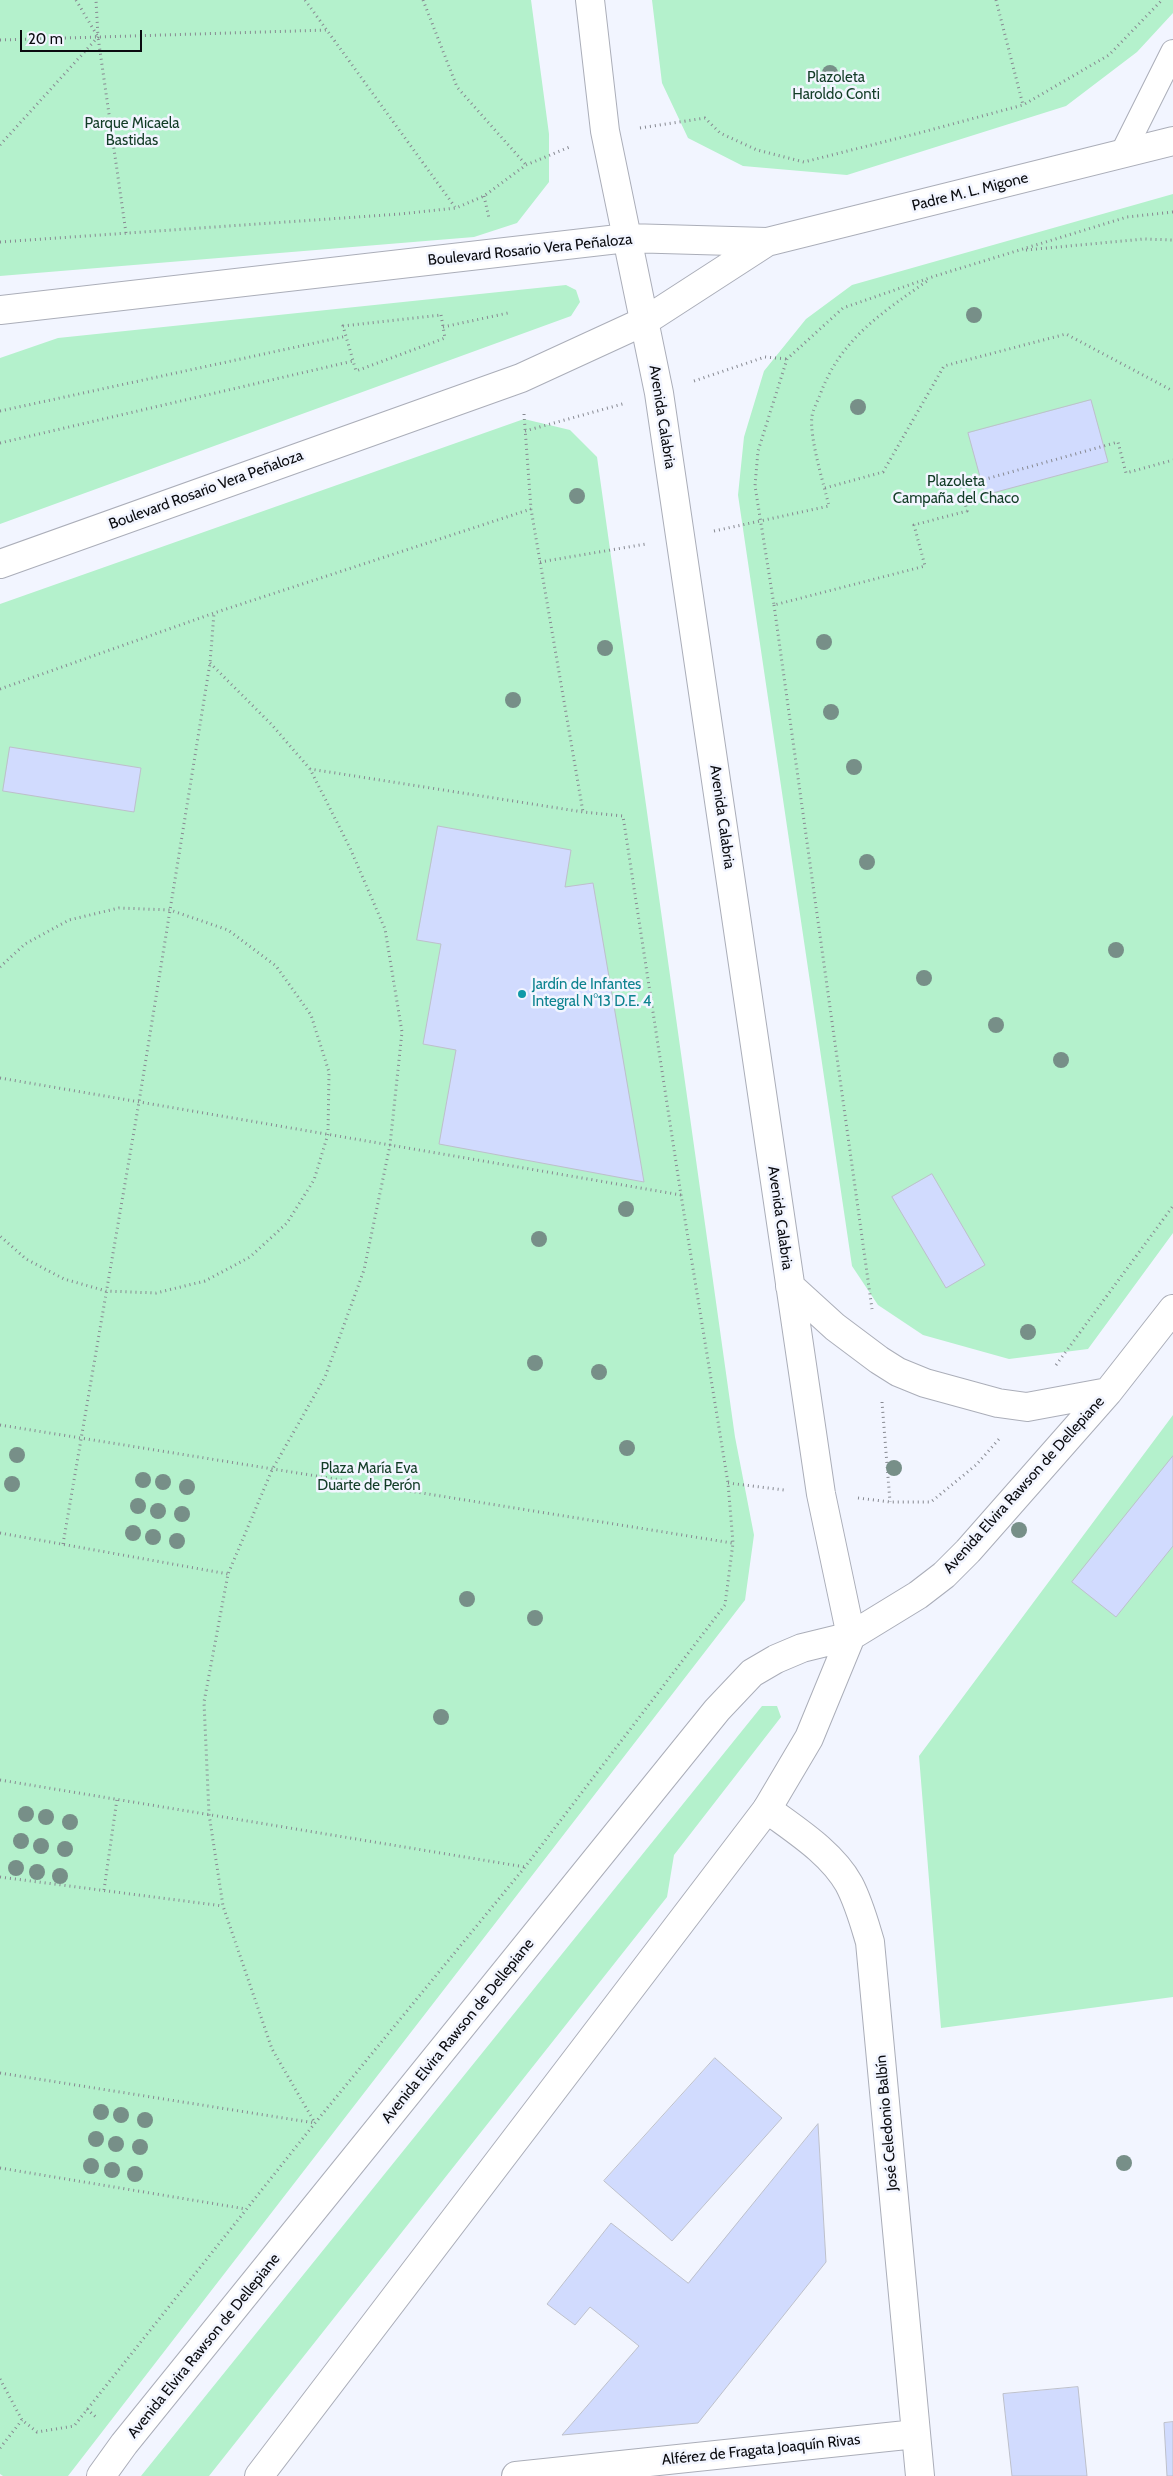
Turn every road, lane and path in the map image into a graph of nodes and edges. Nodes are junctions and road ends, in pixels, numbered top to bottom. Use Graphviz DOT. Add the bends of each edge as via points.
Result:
graph roads {
  1 [pos="76,0"];
  2 [pos="96,0"];
  3 [pos="305,0"];
  4 [pos="423,0"];
  5 [pos="590,0"];
  6 [pos="996,0"];
  7 [pos="1162,0"];
  8 [pos="328,30"];
  9 [pos="98,37"];
  10 [pos="0,40"];
  11 [pos="1173,52"];
  12 [pos="1023,105"];
  13 [pos="605,131"];
  14 [pos="1173,141"];
  15 [pos="0,145"];
  16 [pos="1122,154"];
  17 [pos="526,165"];
  18 [pos="456,208"];
  19 [pos="1173,212"];
  20 [pos="126,233"];
  21 [pos="627,238"];
  22 [pos="1173,240"];
  23 [pos="0,242"];
  24 [pos="767,242"];
  25 [pos="1018,251"];
  26 [pos="935,276"];
  27 [pos="0,310"];
  28 [pos="508,313"];
  29 [pos="645,321"];
  30 [pos="443,328"];
  31 [pos="347,336"];
  32 [pos="353,361"];
  33 [pos="521,378"];
  34 [pos="1173,391"];
  35 [pos="0,411"];
  36 [pos="0,443"];
  37 [pos="1173,460"];
  38 [pos="825,488"];
  39 [pos="531,509"];
  40 [pos="777,518"];
  41 [pos="0,564"];
  42 [pos="774,605"];
  43 [pos="214,613"];
  44 [pos="210,663"];
  45 [pos="0,689"];
  46 [pos="310,769"];
  47 [pos="583,812"];
  48 [pos="170,910"];
  49 [pos="0,967"];
  50 [pos="0,1078"];
  51 [pos="139,1102"];
  52 [pos="328,1134"];
  53 [pos="390,1145"];
  54 [pos="680,1195"];
  55 [pos="0,1236"];
  56 [pos="790,1286"];
  57 [pos="106,1291"];
  58 [pos="1173,1309"];
  59 [pos="879,1360"];
  60 [pos="1108,1392"];
  61 [pos="0,1425"];
  62 [pos="82,1439"];
  63 [pos="272,1470"];
  64 [pos="890,1502"];
  65 [pos="0,1533"];
  66 [pos="732,1543"];
  67 [pos="63,1544"];
  68 [pos="228,1574"];
  69 [pos="851,1636"];
  70 [pos="0,1780"];
  71 [pos="118,1799"];
  72 [pos="767,1809"];
  73 [pos="209,1814"];
  74 [pos="525,1867"];
  75 [pos="0,1877"];
  76 [pos="104,1890"];
  77 [pos="223,1906"];
  78 [pos="0,2073"];
  79 [pos="315,2123"];
  80 [pos="0,2168"];
  81 [pos="247,2209"];
  82 [pos="0,2380"];
  83 [pos="22,2420"];
  84 [pos="916,2434"];
  85 [pos="0,2448"];
  86 [pos="101,2476"];
  87 [pos="259,2476"];
  88 [pos="516,2476"];
  89 [pos="920,2476"];
  1 -- 9 [label="path"];
  2 -- 9 [label="path"];
  3 -- 8 [label="path"];
  4 -- 17 [label="path" via="457,87"];
  5 -- 13 [label="main road, Avenida Calabria"];
  6 -- 12 [label="path"];
  7 -- 12 [label="path" via="1109,55"];
  8 -- 9 [label="path"];
  8 -- 18 [label="path"];
  9 -- 10 [label="path"];
  9 -- 15 [label="path"];
  9 -- 20 [label="path"];
  11 -- 16 [label="lane"];
  12 -- 13 [label="path" via="804,162 757,150 720,133 704,118"];
  13 -- 17 [label="path"];
  13 -- 21 [label="main road, Avenida Calabria"];
  14 -- 16 [label="main road, Padre M. L. Migone"];
  16 -- 24 [label="main road, Padre M. L. Migone"];
  17 -- 18 [label="path" via="484,196"];
  18 -- 20 [label="path"];
  19 -- 25 [label="path" via="1127,216"];
  20 -- 23 [label="path"];
  21 -- 24 [label="main road, Boulevard Rosario Vera Peñaloza"];
  21 -- 27 [label="main road, Boulevard Rosario Vera Peñaloza"];
  21 -- 29 [label="main road, Avenida Calabria"];
  22 -- 25 [label="path" via="1144,239"];
  24 -- 29 [label="main road, Boulevard Rosario Vera Peñaloza"];
  25 -- 26 [label="path"];
  26 -- 38 [label="path" via="884,311 850,340 826,377 812,417"];
  26 -- 42 [label="path" via="843,308 787,359 758,451 755,486"];
  28 -- 30 [label="path"];
  29 -- 33 [label="main road, Boulevard Rosario Vera Peñaloza"];
  29 -- 56 [label="main road, Avenida Calabria" via="681,538"];
  30 -- 31 [label="path" via="441,315 343,326"];
  30 -- 32 [label="path" via="445,338 356,371"];
  31 -- 32 [label="path"];
  31 -- 35 [label="path"];
  32 -- 36 [label="path"];
  33 -- 39 [label="path"];
  33 -- 41 [label="main road, Boulevard Rosario Vera Peñaloza"];
  34 -- 38 [label="path" via="1066,334 944,366 884,472"];
  37 -- 42 [label="path" via="1126,473 1118,442 961,486 967,511 914,525 925,566"];
  38 -- 40 [label="path" via="829,506"];
  39 -- 43 [label="path"];
  39 -- 47 [label="path"];
  42 -- 59 [label="path"];
  43 -- 44 [label="path"];
  43 -- 45 [label="path"];
  44 -- 46 [label="path" via="272,725"];
  44 -- 48 [label="path"];
  46 -- 47 [label="path"];
  46 -- 53 [label="path" via="350,848 385,929 402,1032"];
  47 -- 54 [label="path" via="624,816"];
  48 -- 49 [label="path" via="119,908 69,920 25,944"];
  48 -- 51 [label="path"];
  48 -- 52 [label="path" via="228,930 276,966 311,1015 329,1072"];
  50 -- 51 [label="path"];
  51 -- 52 [label="path"];
  51 -- 57 [label="path"];
  52 -- 53 [label="path"];
  52 -- 57 [label="path" via="314,1180 287,1223 250,1257 205,1281 156,1293"];
  53 -- 54 [label="path"];
  53 -- 63 [label="path" via="364,1270 326,1377"];
  54 -- 66 [label="path" via="728,1483"];
  55 -- 57 [label="path" via="26,1259 64,1279"];
  56 -- 59 [label="main road" via="835,1327"];
  56 -- 69 [label="main road, Avenida Calabria" via="821,1494"];
  57 -- 62 [label="path"];
  58 -- 60 [label="main road, Avenida Elvira Rawson de Dellepiane"];
  59 -- 60 [label="main road" via="898,1372 962,1394 1027,1407"];
  59 -- 64 [label="path"];
  60 -- 69 [label="main road, Avenida Elvira Rawson de Dellepiane" via="944,1575"];
  61 -- 62 [label="path"];
  62 -- 63 [label="path"];
  62 -- 67 [label="path"];
  63 -- 66 [label="path"];
  63 -- 68 [label="path"];
  65 -- 67 [label="path"];
  66 -- 74 [label="path" via="725,1605"];
  67 -- 68 [label="path"];
  68 -- 73 [label="path" via="204,1702"];
  69 -- 72 [label="main road" via="808,1738"];
  69 -- 86 [label="main road, Avenida Elvira Rawson de Dellepiane" via="776,1658 752,1673 717,1710"];
  70 -- 71 [label="path"];
  71 -- 73 [label="path"];
  71 -- 76 [label="path"];
  72 -- 84 [label="main road, José Celedonio Balbín" via="807,1839 848,1882 870,1942"];
  72 -- 87 [label="main road"];
  73 -- 74 [label="path"];
  73 -- 77 [label="path"];
  74 -- 79 [label="path"];
  75 -- 76 [label="path"];
  76 -- 77 [label="path"];
  77 -- 79 [label="path" via="272,2050"];
  78 -- 79 [label="path"];
  79 -- 81 [label="path"];
  80 -- 81 [label="path"];
  81 -- 83 [label="path" via="74,2426 37,2432"];
  82 -- 83 [label="path"];
  83 -- 85 [label="path"];
  84 -- 88 [label="main road, Alférez de Fragata Joaquín Rivas"];
  84 -- 89 [label="main road, José Celedonio Balbín"];
}
